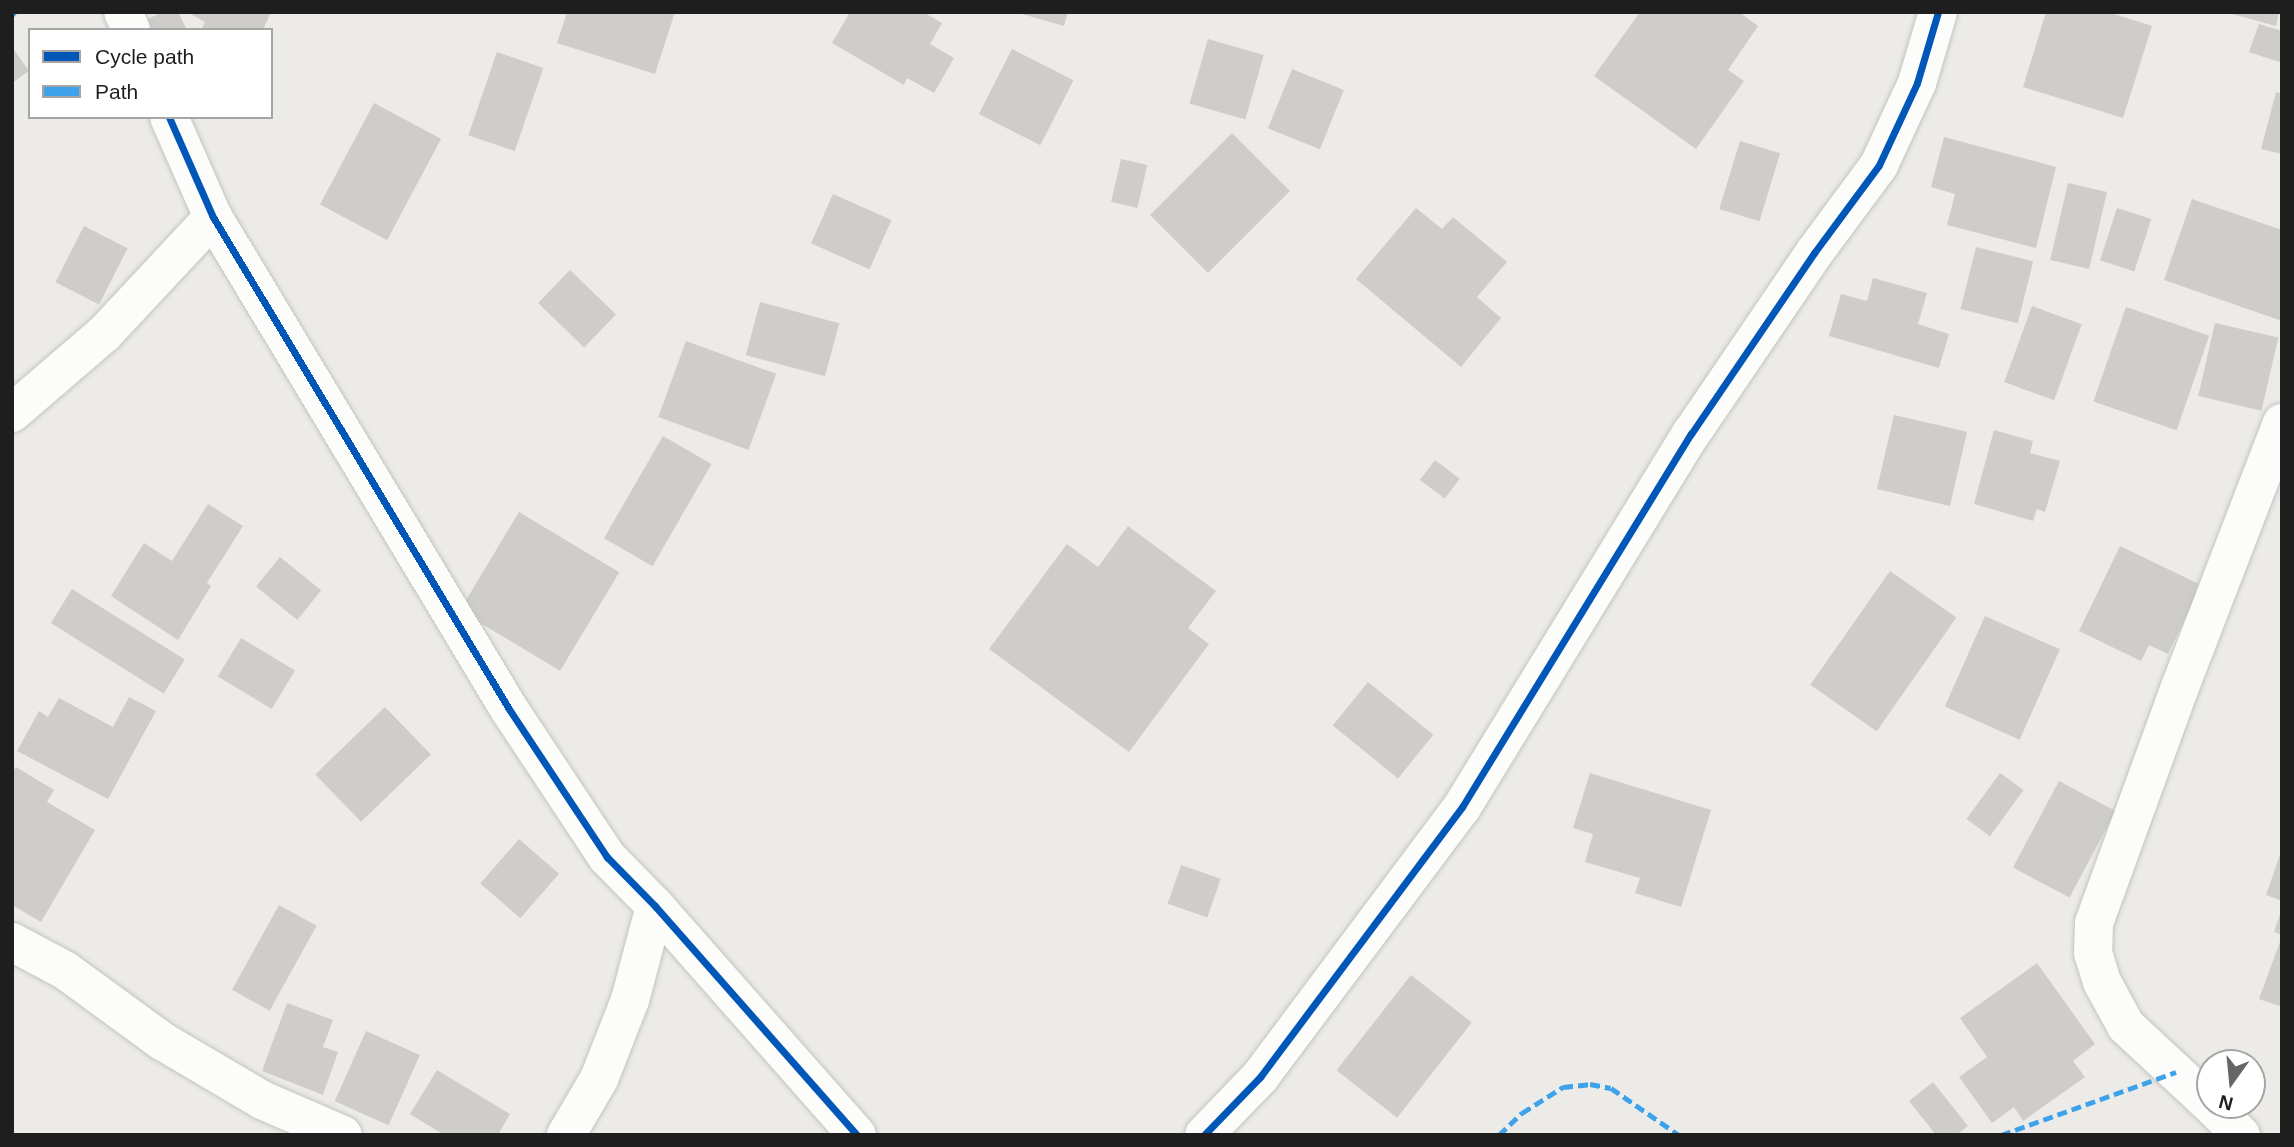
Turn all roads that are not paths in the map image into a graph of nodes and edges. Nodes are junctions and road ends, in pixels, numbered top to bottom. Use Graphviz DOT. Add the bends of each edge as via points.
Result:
graph roads {
  1 [pos="123,12"];
  2 [pos="1938,12"];
  3 [pos="130,28"];
  4 [pos="170,119"];
  5 [pos="213,217"];
  6 [pos="12,413"];
  7 [pos="2282,423"];
  8 [pos="655,906"];
  9 [pos="12,942"];
  10 [pos="2196,1091"];
  11 [pos="2225,1119"];
  12 [pos="343,1135"];
  13 [pos="566,1135"];
  14 [pos="857,1135"];
  15 [pos="1204,1135"];
  16 [pos="2241,1135"];
  1 -- 3 [label="street"];
  2 -- 15 [label="street" via="1917,83 1879,165 1691,434 1462,807 1261,1077"];
  4 -- 5 [label="street"];
  5 -- 6 [label="street" via="104,334"];
  5 -- 8 [label="street" via="509,709 607,857"];
  7 -- 10 [label="street" via="2094,923 2094,953 2102,982 2126,1026"];
  8 -- 13 [label="street" via="630,1000 599,1079"];
  8 -- 14 [label="street"];
  9 -- 12 [label="street" via="66,971 162,1041 262,1100"];
  11 -- 16 [label="street"];
}
